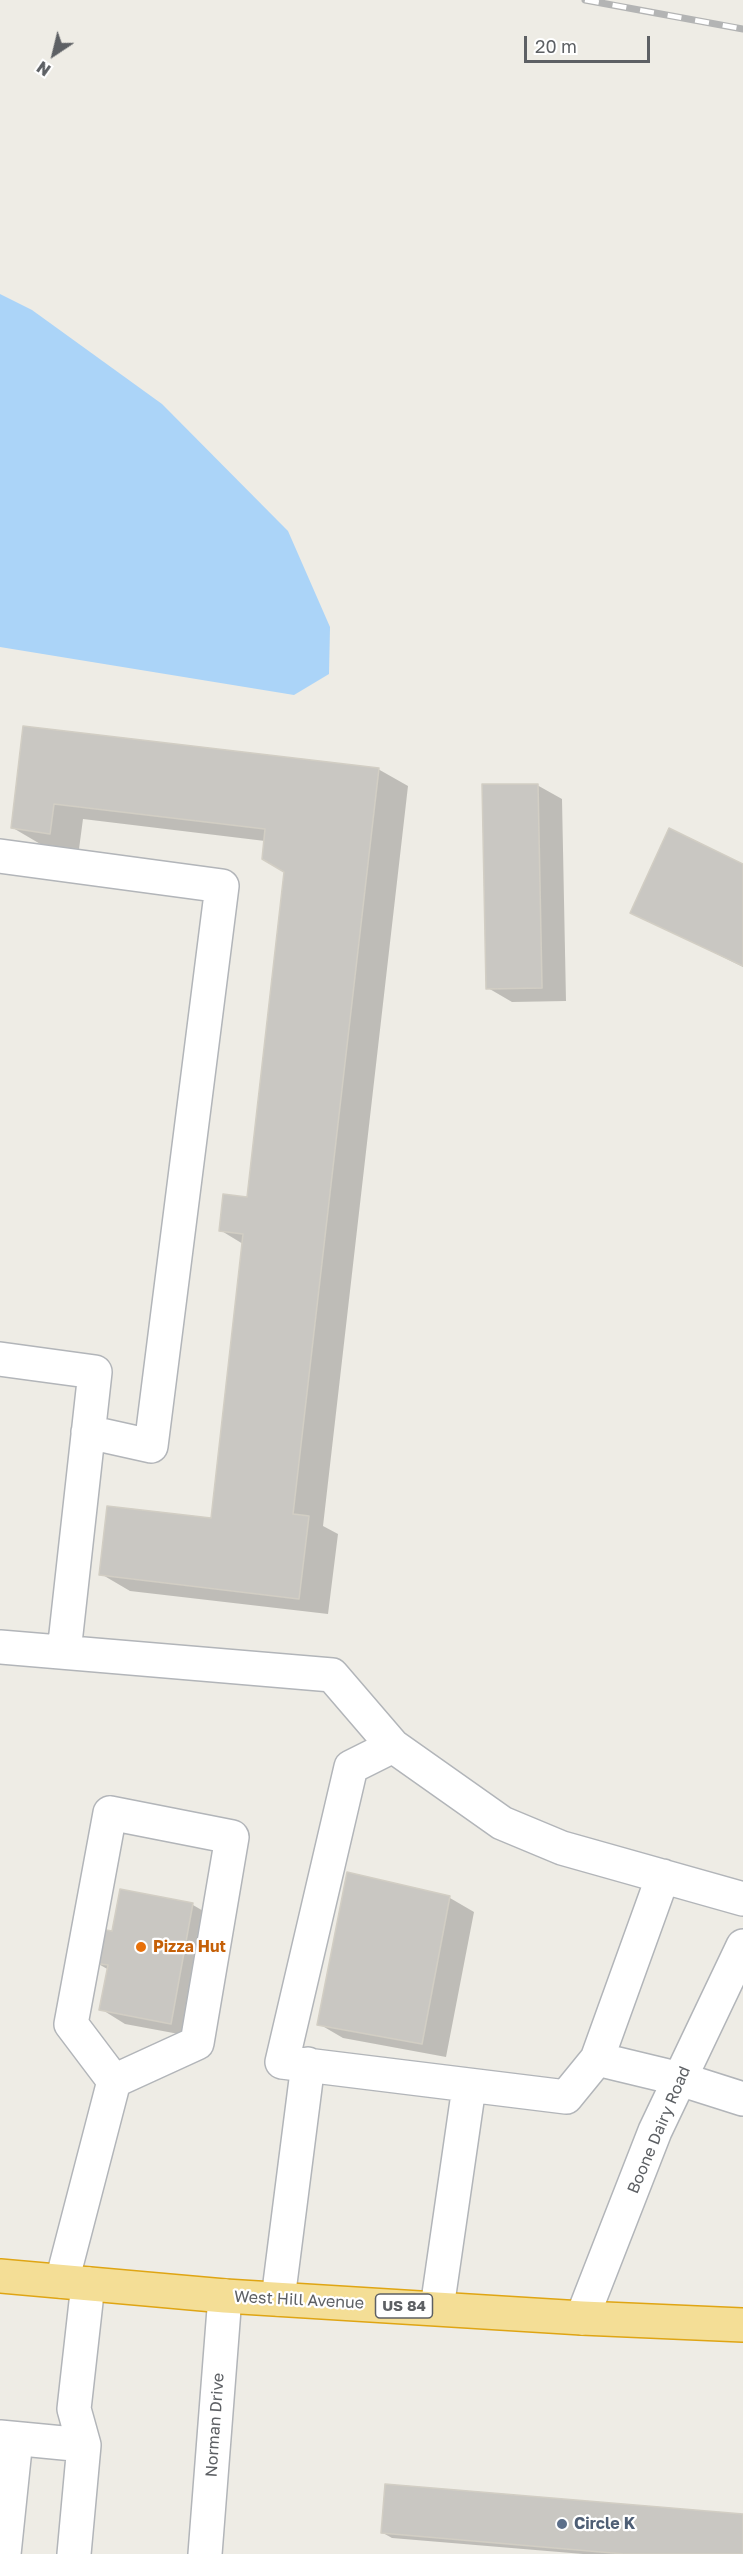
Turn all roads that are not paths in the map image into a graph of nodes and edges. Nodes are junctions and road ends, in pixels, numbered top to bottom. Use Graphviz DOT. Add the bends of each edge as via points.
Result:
graph roads {
  1 [pos="0,856"];
  2 [pos="0,1359"];
  3 [pos="88,1432"];
  4 [pos="0,1647"];
  5 [pos="64,1652"];
  6 [pos="393,1746"];
  7 [pos="663,1876"];
  8 [pos="743,1899"];
  9 [pos="743,1946"];
  10 [pos="597,2059"];
  11 [pos="308,2064"];
  12 [pos="680,2079"];
  13 [pos="114,2081"];
  14 [pos="469,2087"];
  15 [pos="743,2099"];
  16 [pos="0,2276"];
  17 [pos="75,2283"];
  18 [pos="225,2295"];
  19 [pos="278,2299"];
  20 [pos="437,2308"];
  21 [pos="582,2318"];
  22 [pos="743,2325"];
  23 [pos="8,2438"];
  24 [pos="84,2445"];
  25 [pos="4,2554"];
  26 [pos="74,2554"];
  27 [pos="205,2554"];
  1 -- 3 [label="street" via="222,886 152,1446"];
  2 -- 3 [label="street" via="95,1372"];
  3 -- 5 [label="street"];
  4 -- 5 [label="street"];
  5 -- 6 [label="street" via="332,1675"];
  6 -- 7 [label="street" via="502,1824 562,1848"];
  6 -- 11 [label="street" via="351,1767 282,2062"];
  7 -- 8 [label="street"];
  7 -- 10 [label="street"];
  9 -- 12 [label="street, Boone Dairy Road"];
  10 -- 12 [label="street"];
  10 -- 14 [label="street" via="566,2097"];
  11 -- 14 [label="street"];
  11 -- 19 [label="street"];
  12 -- 15 [label="street"];
  12 -- 21 [label="street, Boone Dairy Road" via="655,2131"];
  13 -- 13 [label="street" via="197,2043 232,1837 110,1813 71,2024"];
  13 -- 17 [label="street"];
  14 -- 20 [label="street"];
  16 -- 17 [label="highway, West Hill Avenue / US 84"];
  17 -- 18 [label="highway, West Hill Avenue / US 84"];
  17 -- 24 [label="street" via="74,2409"];
  18 -- 19 [label="highway, West Hill Avenue / US 84"];
  18 -- 27 [label="street, Norman Drive"];
  19 -- 20 [label="highway, West Hill Avenue / US 84"];
  20 -- 21 [label="highway, West Hill Avenue / US 84"];
  21 -- 22 [label="highway, West Hill Avenue / US 84"];
  23 -- 24 [label="street"];
  23 -- 25 [label="street"];
  24 -- 26 [label="street"];
}
